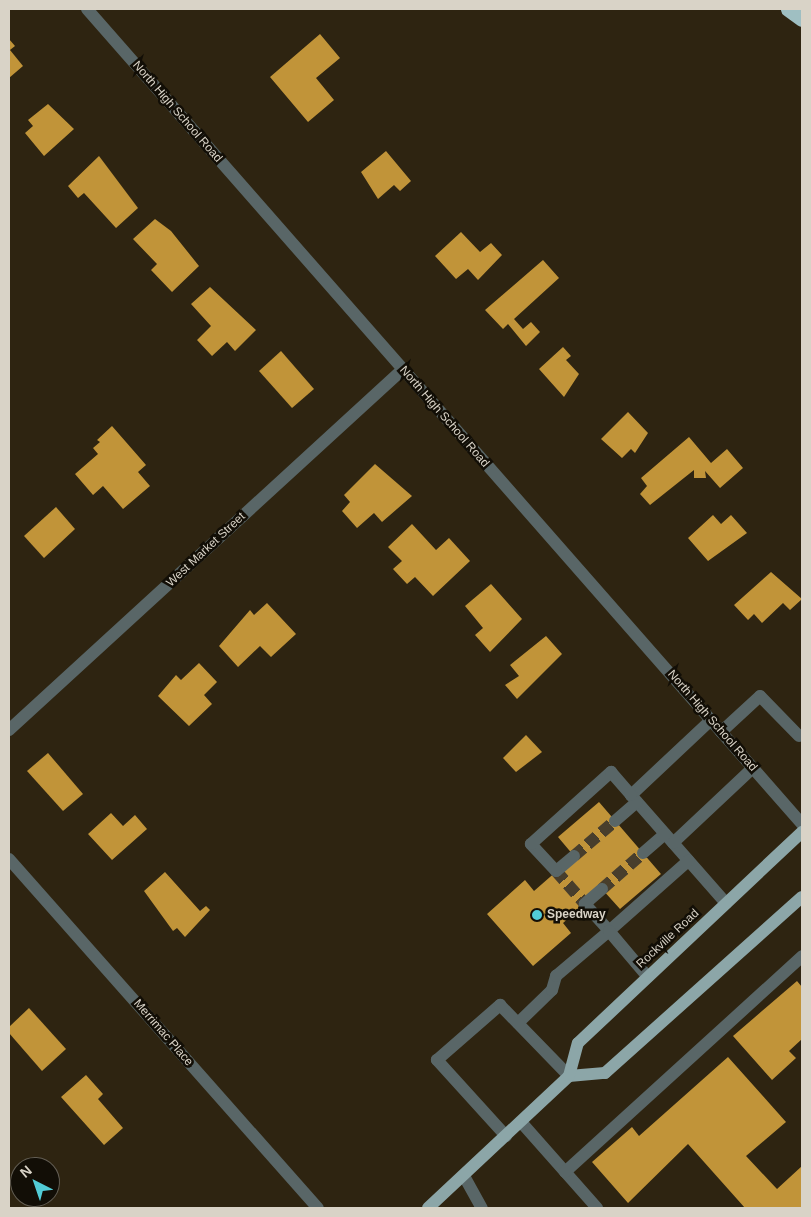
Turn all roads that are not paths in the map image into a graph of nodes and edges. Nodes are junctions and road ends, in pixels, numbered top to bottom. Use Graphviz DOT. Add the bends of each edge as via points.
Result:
graph roads {
  1 [pos="87,9"];
  2 [pos="788,9"];
  3 [pos="802,19"];
  4 [pos="402,370"];
  5 [pos="711,720"];
  6 [pos="9,730"];
  7 [pos="721,732"];
  8 [pos="798,736"];
  9 [pos="753,768"];
  10 [pos="634,799"];
  11 [pos="615,821"];
  12 [pos="802,824"];
  13 [pos="802,832"];
  14 [pos="669,839"];
  15 [pos="643,853"];
  16 [pos="574,856"];
  17 [pos="9,859"];
  18 [pos="688,861"];
  19 [pos="602,889"];
  20 [pos="802,897"];
  21 [pos="726,903"];
  22 [pos="609,931"];
  23 [pos="802,956"];
  24 [pos="648,977"];
  25 [pos="518,1024"];
  26 [pos="568,1076"];
  27 [pos="521,1122"];
  28 [pos="506,1136"];
  29 [pos="565,1172"];
  30 [pos="464,1176"];
  31 [pos="318,1208"];
  32 [pos="428,1208"];
  33 [pos="482,1208"];
  34 [pos="597,1208"];
  1 -- 4 [label="street, North High School Road"];
  2 -- 3 [label="highway"];
  4 -- 5 [label="street, North High School Road"];
  4 -- 6 [label="street, West Market Street"];
  5 -- 7 [label="street, North High School Road"];
  5 -- 10 [label="street"];
  7 -- 8 [label="street" via="760,696"];
  7 -- 9 [label="street, North High School Road"];
  9 -- 12 [label="street, North High School Road"];
  9 -- 14 [label="street"];
  10 -- 11 [label="street"];
  10 -- 14 [label="street"];
  10 -- 16 [label="street" via="611,772 531,844 556,871"];
  13 -- 21 [label="main road, Rockville Road"];
  14 -- 15 [label="street"];
  14 -- 18 [label="street"];
  17 -- 31 [label="street, Merrimac Place"];
  18 -- 21 [label="street"];
  18 -- 22 [label="street"];
  19 -- 22 [label="street" via="585,904"];
  20 -- 26 [label="main road" via="606,1073"];
  21 -- 24 [label="main road, Rockville Road"];
  22 -- 24 [label="street"];
  22 -- 25 [label="street" via="556,976 552,990"];
  23 -- 29 [label="street"];
  24 -- 26 [label="main road, Rockville Road" via="578,1043"];
  25 -- 26 [label="street"];
  25 -- 28 [label="street" via="500,1005 437,1060"];
  26 -- 27 [label="main road, Rockville Road"];
  27 -- 28 [label="main road, Rockville Road"];
  27 -- 29 [label="street"];
  28 -- 30 [label="main road, Rockville Road"];
  29 -- 34 [label="street"];
  30 -- 32 [label="main road, Rockville Road"];
  30 -- 33 [label="street"];
}
